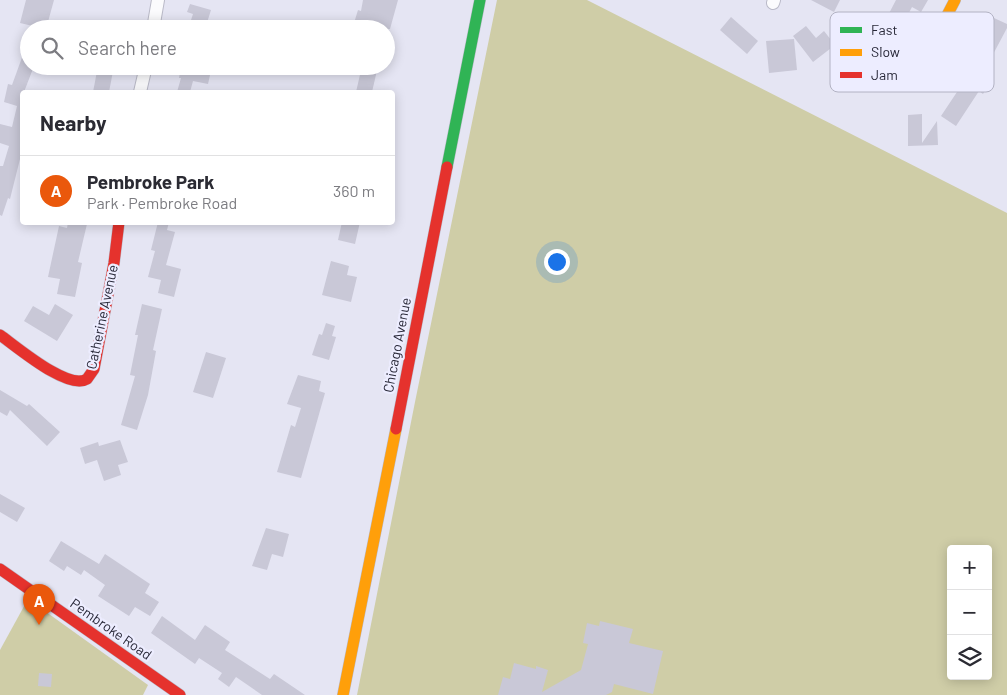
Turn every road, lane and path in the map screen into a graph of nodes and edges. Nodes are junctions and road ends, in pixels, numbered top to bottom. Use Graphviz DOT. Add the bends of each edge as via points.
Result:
graph roads {
  1 [pos="158,0"];
  2 [pos="480,0"];
  3 [pos="955,0"];
  4 [pos="949,12"];
  5 [pos="155,20"];
  6 [pos="144,75"];
  7 [pos="140,90"];
  8 [pos="119,225"];
  9 [pos="4,338"];
  10 [pos="0,569"];
  11 [pos="180,695"];
  12 [pos="343,695"];
  1 -- 5 [label="street"];
  2 -- 12 [label="main road, Chicago Avenue"];
  3 -- 4 [label="main road"];
  6 -- 7 [label="street"];
  8 -- 9 [label="main road, Catherine Avenue" via="94,369 89,377 83,382 74,382 59,376"];
  10 -- 11 [label="main road, Pembroke Road"];
}
